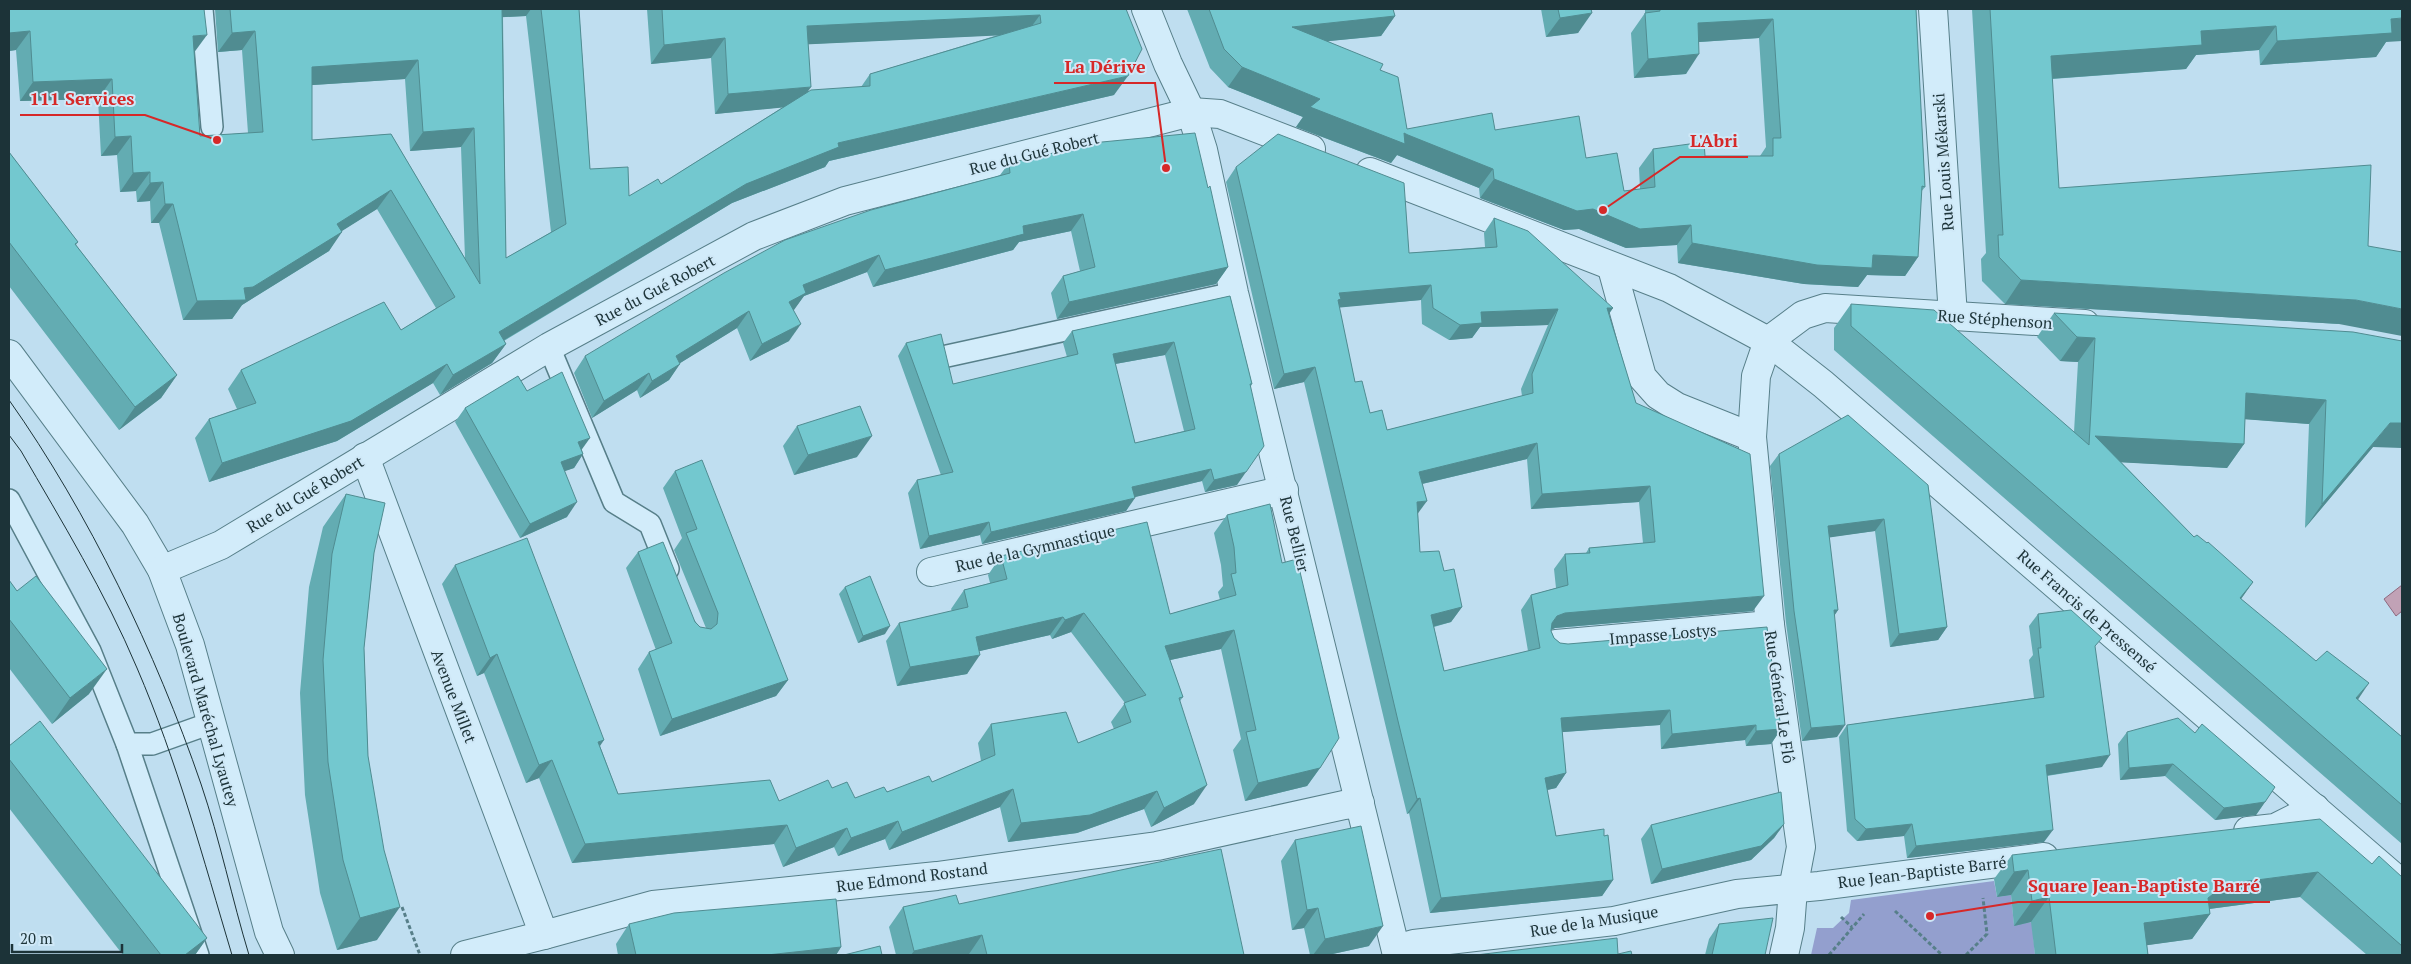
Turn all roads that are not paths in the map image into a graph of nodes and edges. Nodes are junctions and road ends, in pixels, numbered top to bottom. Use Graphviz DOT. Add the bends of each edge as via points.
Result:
graph roads {
  1 [pos="202,9"];
  2 [pos="1146,9"];
  3 [pos="1932,9"];
  4 [pos="1191,112"];
  5 [pos="212,127"];
  6 [pos="1612,268"];
  7 [pos="1234,293"];
  8 [pos="1953,316"];
  9 [pos="2111,326"];
  10 [pos="1768,341"];
  11 [pos="549,347"];
  12 [pos="9,354"];
  13 [pos="947,356"];
  14 [pos="1752,437"];
  15 [pos="364,458"];
  16 [pos="1284,490"];
  17 [pos="9,500"];
  18 [pos="162,570"];
  19 [pos="931,572"];
  20 [pos="676,588"];
  21 [pos="1770,625"];
  22 [pos="1556,644"];
  23 [pos="211,723"];
  24 [pos="128,744"];
  25 [pos="1360,803"];
  26 [pos="2315,808"];
  27 [pos="2226,834"];
  28 [pos="2068,854"];
  29 [pos="2402,884"];
  30 [pos="1793,889"];
  31 [pos="544,934"];
  32 [pos="275,944"];
  33 [pos="1396,952"];
  34 [pos="198,955"];
  35 [pos="465,955"];
  36 [pos="1784,955"];
  1 -- 5 [label="lane"];
  2 -- 4 [label="street"];
  3 -- 8 [label="street, Rue Louis Mékarski"];
  4 -- 6 [label="street" via="1228,117"];
  4 -- 7 [label="street, Rue Bellier" via="1203,150"];
  4 -- 11 [label="street, Rue du Gué Robert" via="845,201 754,236"];
  6 -- 10 [label="street, Rue Francis de Pressensé" via="1669,288"];
  6 -- 14 [label="street" via="1642,377 1658,395 1676,407"];
  7 -- 13 [label="lane"];
  7 -- 16 [label="street, Rue Bellier"];
  8 -- 9 [label="street, Rue Stéphenson"];
  8 -- 10 [label="street, Rue Stéphenson" via="1825,308 1803,315"];
  10 -- 14 [label="street, Rue Général Le Flô" via="1756,376"];
  10 -- 26 [label="street, Rue Francis de Pressensé" via="1823,384"];
  11 -- 15 [label="street, Rue du Gué Robert"];
  11 -- 20 [label="lane" via="614,502 650,524"];
  12 -- 18 [label="street, Boulevard Maréchal Lyautey" via="135,524"];
  14 -- 21 [label="street, Rue Général Le Flô"];
  15 -- 18 [label="street, Rue du Gué Robert" via="221,545"];
  15 -- 31 [label="street, Avenue Millet"];
  16 -- 19 [label="street, Rue de la Gymnastique"];
  16 -- 25 [label="street, Rue Bellier"];
  17 -- 24 [label="lane" via="90,651"];
  18 -- 23 [label="street, Boulevard Maréchal Lyautey" via="190,645"];
  21 -- 22 [label="street, Impasse Lostys"];
  21 -- 30 [label="street, Rue Général Le Flô" via="1801,847"];
  23 -- 24 [label="lane" via="152,744"];
  23 -- 32 [label="street, Boulevard Maréchal Lyautey"];
  24 -- 34 [label="lane"];
  25 -- 31 [label="street, Rue Edmond Rostand" via="1157,846 937,876 653,905"];
  25 -- 33 [label="street, Rue Bellier"];
  26 -- 27 [label="street" via="2275,828"];
  26 -- 29 [label="street, Rue Francis de Pressensé"];
  28 -- 30 [label="street, Rue Jean-Baptiste Barré"];
  30 -- 33 [label="street, Rue de la Musique" via="1737,894 1614,922 1414,944"];
  30 -- 36 [label="street, Rue Général Le Flô"];
  31 -- 35 [label="street, Rue Edmond Rostand"];
}
